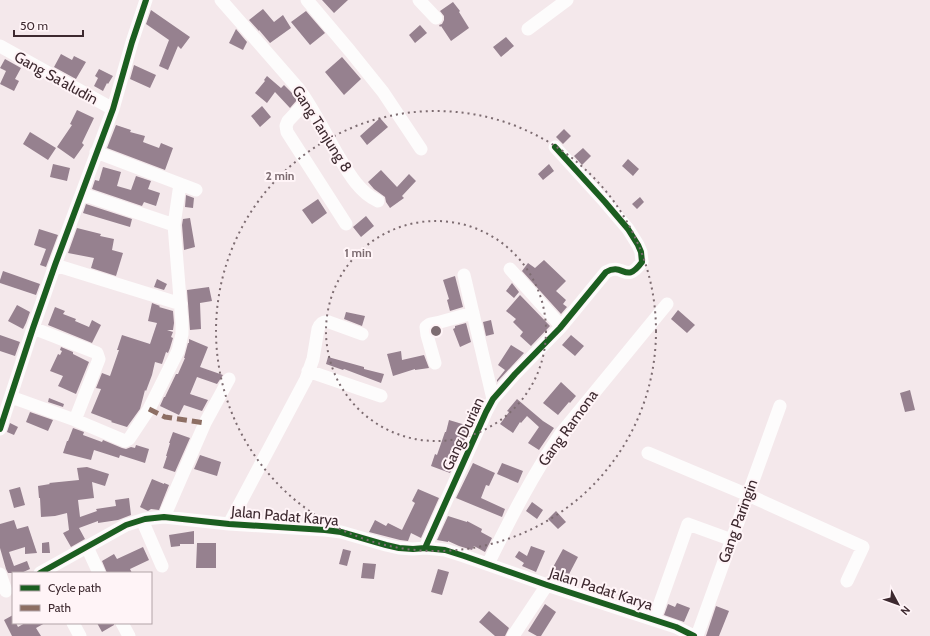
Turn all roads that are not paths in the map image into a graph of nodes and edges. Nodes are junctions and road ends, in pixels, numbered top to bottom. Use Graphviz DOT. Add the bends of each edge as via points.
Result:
graph roads {
  1 [pos="146,0"];
  2 [pos="221,0"];
  3 [pos="307,0"];
  4 [pos="419,0"];
  5 [pos="567,0"];
  6 [pos="436,18"];
  7 [pos="528,29"];
  8 [pos="0,47"];
  9 [pos="306,100"];
  10 [pos="113,109"];
  11 [pos="555,147"];
  12 [pos="421,149"];
  13 [pos="96,152"];
  14 [pos="180,184"];
  15 [pos="196,190"];
  16 [pos="82,194"];
  17 [pos="378,201"];
  18 [pos="346,224"];
  19 [pos="174,225"];
  20 [pos="55,265"];
  21 [pos="510,269"];
  22 [pos="464,275"];
  23 [pos="181,304"];
  24 [pos="667,304"];
  25 [pos="473,313"];
  26 [pos="562,326"];
  27 [pos="33,328"];
  28 [pos="362,334"];
  29 [pos="435,363"];
  30 [pos="308,371"];
  31 [pos="229,379"];
  32 [pos="381,396"];
  33 [pos="11,397"];
  34 [pos="494,399"];
  35 [pos="780,406"];
  36 [pos="75,420"];
  37 [pos="0,429"];
  38 [pos="648,453"];
  39 [pos="748,496"];
  40 [pos="164,516"];
  41 [pos="142,520"];
  42 [pos="229,524"];
  43 [pos="732,540"];
  44 [pos="87,547"];
  45 [pos="425,548"];
  46 [pos="488,564"];
  47 [pos="162,566"];
  48 [pos="44,572"];
  49 [pos="99,572"];
  50 [pos="0,574"];
  51 [pos="847,581"];
  52 [pos="547,585"];
  53 [pos="6,591"];
  54 [pos="654,620"];
  55 [pos="74,624"];
  56 [pos="123,624"];
  57 [pos="80,636"];
  58 [pos="129,636"];
  59 [pos="513,636"];
  60 [pos="695,636"];
  1 -- 10 [label="street"];
  2 -- 9 [label="street, Gang Tanjung 8"];
  3 -- 12 [label="street" via="383,92"];
  4 -- 6 [label="street"];
  5 -- 7 [label="street"];
  8 -- 10 [label="street, Gang Sa'aludin"];
  9 -- 17 [label="street, Gang Tanjung 8" via="355,182 371,198"];
  9 -- 18 [label="street" via="288,121 287,132"];
  10 -- 13 [label="street"];
  11 -- 26 [label="street, Gang Durian" via="619,218 638,245 642,262 630,273 612,269 604,274"];
  13 -- 14 [label="street"];
  13 -- 16 [label="street"];
  14 -- 15 [label="street"];
  14 -- 19 [label="street"];
  16 -- 19 [label="street"];
  16 -- 20 [label="street"];
  19 -- 23 [label="street"];
  20 -- 23 [label="street"];
  20 -- 27 [label="street"];
  21 -- 26 [label="street"];
  22 -- 25 [label="street"];
  23 -- 36 [label="street" via="182,334 178,351 149,409 129,440 125,441"];
  24 -- 46 [label="street, Gang Ramona" via="562,432 524,494"];
  25 -- 29 [label="street" via="426,327"];
  25 -- 34 [label="street"];
  26 -- 34 [label="street, Gang Durian"];
  27 -- 33 [label="street"];
  27 -- 36 [label="street" via="98,356"];
  28 -- 30 [label="street" via="326,321 322,322"];
  30 -- 32 [label="street"];
  30 -- 42 [label="street"];
  31 -- 40 [label="street" via="205,423"];
  33 -- 36 [label="street"];
  33 -- 37 [label="street"];
  34 -- 45 [label="street, Gang Durian"];
  35 -- 39 [label="street, Gang Paringin"];
  38 -- 39 [label="street"];
  39 -- 43 [label="street, Gang Paringin"];
  39 -- 51 [label="street" via="863,547"];
  40 -- 41 [label="street, Jalan Padat Karya"];
  40 -- 42 [label="street, Jalan Padat Karya"];
  41 -- 44 [label="street, Jalan Padat Karya" via="126,525"];
  41 -- 47 [label="street"];
  42 -- 45 [label="street, Jalan Padat Karya" via="340,532 399,548"];
  43 -- 54 [label="street" via="688,524"];
  43 -- 60 [label="street, Gang Paringin"];
  44 -- 48 [label="street, Jalan Padat Karya"];
  44 -- 49 [label="street"];
  45 -- 46 [label="street, Jalan Padat Karya" via="445,550"];
  46 -- 52 [label="street, Jalan Padat Karya"];
  50 -- 53 [label="street"];
  52 -- 54 [label="street, Jalan Padat Karya"];
  52 -- 59 [label="street"];
  54 -- 60 [label="street, Jalan Padat Karya"];
  55 -- 57 [label="street"];
  56 -- 58 [label="street"];
}
